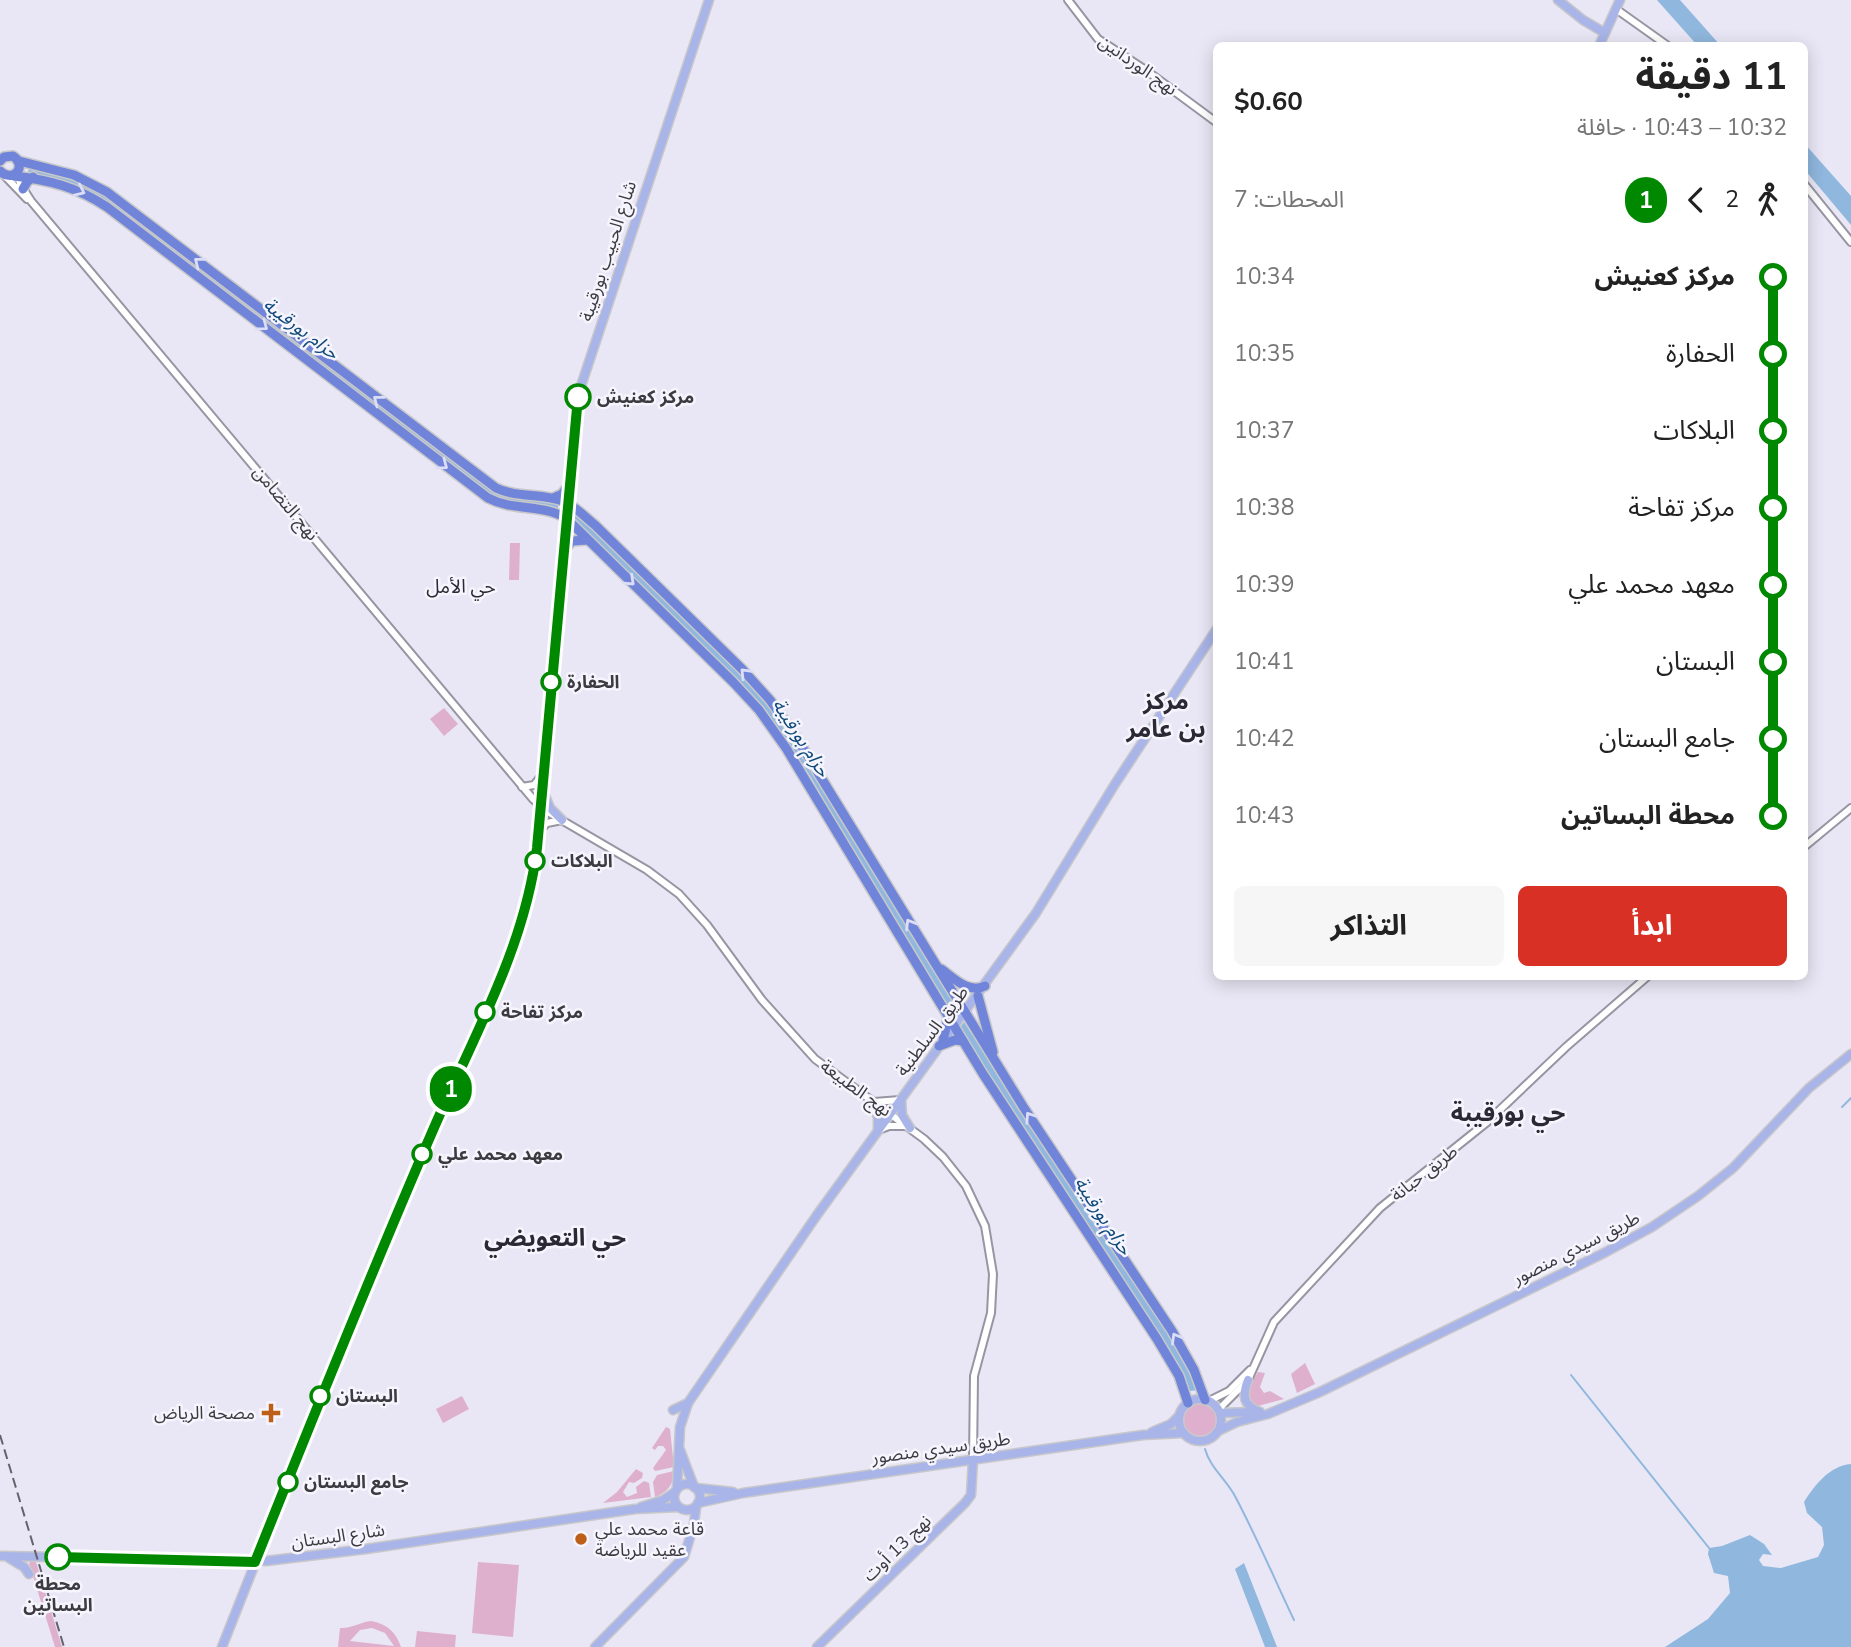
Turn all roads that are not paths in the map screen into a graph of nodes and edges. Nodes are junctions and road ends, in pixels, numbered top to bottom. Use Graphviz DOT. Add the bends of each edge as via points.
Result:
graph roads {
  1 [pos="709,0"];
  2 [pos="1068,0"];
  3 [pos="1558,0"];
  4 [pos="1620,0"];
  5 [pos="1615,9"];
  6 [pos="1605,33"];
  7 [pos="1601,42"];
  8 [pos="1662,42"];
  9 [pos="1213,120"];
  10 [pos="2,157"];
  11 [pos="11,172"];
  12 [pos="33,177"];
  13 [pos="1808,189"];
  14 [pos="23,190"];
  15 [pos="31,201"];
  16 [pos="1851,242"];
  17 [pos="569,485"];
  18 [pos="552,498"];
  19 [pos="567,503"];
  20 [pos="566,518"];
  21 [pos="589,541"];
  22 [pos="563,552"];
  23 [pos="1213,635"];
  24 [pos="542,775"];
  25 [pos="541,786"];
  26 [pos="522,787"];
  27 [pos="539,806"];
  28 [pos="1851,808"];
  29 [pos="562,820"];
  30 [pos="537,832"];
  31 [pos="1808,844"];
  32 [pos="936,966"];
  33 [pos="1643,980"];
  34 [pos="985,986"];
  35 [pos="978,996"];
  36 [pos="965,1013"];
  37 [pos="948,1017"];
  38 [pos="954,1027"];
  39 [pos="963,1041"];
  40 [pos="941,1043"];
  41 [pos="1851,1054"];
  42 [pos="995,1061"];
  43 [pos="900,1100"];
  44 [pos="872,1101"];
  45 [pos="890,1114"];
  46 [pos="909,1127"];
  47 [pos="879,1130"];
  48 [pos="1255,1362"];
  49 [pos="1248,1380"];
  50 [pos="1207,1400"];
  51 [pos="688,1403"];
  52 [pos="1188,1403"];
  53 [pos="673,1410"];
  54 [pos="1219,1411"];
  55 [pos="1275,1411"];
  56 [pos="1259,1412"];
  57 [pos="1179,1416"];
  58 [pos="1218,1431"];
  59 [pos="1183,1433"];
  60 [pos="1143,1435"];
  61 [pos="680,1450"];
  62 [pos="973,1460"];
  63 [pos="695,1488"];
  64 [pos="676,1490"];
  65 [pos="743,1493"];
  66 [pos="697,1505"];
  67 [pos="680,1508"];
  68 [pos="635,1510"];
  69 [pos="690,1535"];
  70 [pos="3,1556"];
  71 [pos="255,1562"];
  72 [pos="29,1574"];
  73 [pos="222,1647"];
  74 [pos="595,1647"];
  75 [pos="817,1647"];
  1 -- 17 [label="main road, شارع الحبيب بورقيبة" via="585,370"];
  2 -- 9 [label="street, نهج الوردانين" via="1098,39"];
  3 -- 6 [label="main road"];
  4 -- 5 [label="main road"];
  5 -- 6 [label="main road"];
  5 -- 8 [label="street"];
  6 -- 7 [label="main road"];
  10 -- 11 [label="highway" via="14,156"];
  11 -- 12 [label="highway"];
  11 -- 14 [label="street, نهج التضامن"];
  11 -- 15 [label="street, نهج التضامن" via="16,190"];
  18 -- 11 [label="highway, one-way" via="496,488 107,192 74,175"];
  12 -- 14 [label="highway"];
  12 -- 20 [label="highway, one-way" via="73,188 107,207 488,498 508,506 549,510"];
  13 -- 16 [label="street"];
  14 -- 15 [label="street, نهج التضامن"];
  15 -- 26 [label="street, نهج التضامن"];
  17 -- 18 [label="highway"];
  17 -- 19 [label="main road, شارع الحبيب بورقيبة"];
  18 -- 19 [label="highway"];
  19 -- 20 [label="main road, شارع الحبيب بورقيبة"];
  32 -- 19 [label="highway, one-way" via="769,700 595,525"];
  20 -- 21 [label="highway"];
  20 -- 22 [label="main road, شارع الحبيب بورقيبة"];
  21 -- 22 [label="highway" via="572,541"];
  21 -- 37 [label="highway, one-way" via="725,673 767,721"];
  22 -- 24 [label="main road, شارع الحبيب بورقيبة"];
  23 -- 34 [label="main road, طريق السلطنية"];
  24 -- 25 [label="main road, شارع الحبيب بورقيبة"];
  24 -- 26 [label="street" via="534,785"];
  25 -- 27 [label="main road, شارع الحبيب بورقيبة"];
  25 -- 29 [label="main road" via="550,808"];
  26 -- 27 [label="street, نهج التضامن"];
  27 -- 29 [label="street, نهج الطبيعة"];
  27 -- 30 [label="main road, شارع الحبيب بورقيبة"];
  28 -- 31 [label="street"];
  29 -- 30 [label="street" via="547,823"];
  29 -- 44 [label="street, نهج الطبيعة" via="648,870 678,894 815,1059"];
  30 -- 71 [label="main road, شارع الحبيب بورقيبة" via="527,903 504,969 353,1315"];
  32 -- 34 [label="highway" via="970,988"];
  32 -- 36 [label="highway"];
  33 -- 48 [label="street, طريق حبانة" via="1486,1123 1380,1208 1274,1322"];
  34 -- 35 [label="main road, طريق السلطنية"];
  35 -- 36 [label="main road, طريق السلطنية"];
  35 -- 42 [label="highway"];
  36 -- 38 [label="main road, طريق السلطنية"];
  36 -- 42 [label="highway"];
  37 -- 38 [label="highway"];
  37 -- 40 [label="highway"];
  38 -- 39 [label="highway"];
  38 -- 40 [label="main road, طريق السلطنية"];
  39 -- 40 [label="highway"];
  39 -- 52 [label="highway" via="1157,1339 1179,1376"];
  40 -- 43 [label="main road, طريق السلطنية"];
  41 -- 55 [label="main road, طريق سيدي منصور" via="1809,1088 1733,1168 1652,1227"];
  50 -- 42 [label="highway, one-way" via="1172,1331"];
  43 -- 44 [label="street"];
  43 -- 45 [label="main road, طريق السلطنية"];
  43 -- 46 [label="main road"];
  44 -- 45 [label="street, نهج الطبيعة"];
  44 -- 47 [label="main road"];
  45 -- 46 [label="street, نهج الطبيعة"];
  45 -- 47 [label="main road, طريق السلطنية"];
  46 -- 47 [label="street"];
  46 -- 62 [label="street, نهج الطبيعة" via="943,1157 966,1186 990,1247 990,1313 974,1376"];
  47 -- 51 [label="main road, طريق السلطنية"];
  48 -- 49 [label="street, طريق حبانة"];
  48 -- 50 [label="street, طريق حبانة" via="1237,1384"];
  49 -- 54 [label="street, طريق حبانة"];
  49 -- 56 [label="main road" via="1244,1398"];
  50 -- 52 [label="main road"];
  50 -- 54 [label="main road"];
  51 -- 53 [label="main road"];
  51 -- 61 [label="main road, طريق السلطنية" via="680,1427"];
  52 -- 57 [label="main road"];
  54 -- 56 [label="main road, طريق سيدي منصور"];
  54 -- 58 [label="main road"];
  55 -- 56 [label="main road, طريق سيدي منصور"];
  55 -- 58 [label="main road, طريق سيدي منصور"];
  57 -- 59 [label="main road"];
  57 -- 60 [label="main road, طريق سيدي منصور"];
  58 -- 59 [label="main road" via="1202,1441"];
  59 -- 60 [label="main road, طريق سيدي منصور"];
  60 -- 62 [label="main road, طريق سيدي منصور"];
  61 -- 63 [label="main road, طريق السلطنية"];
  61 -- 64 [label="main road, طريق السلطنية"];
  62 -- 65 [label="main road, طريق سيدي منصور"];
  62 -- 75 [label="main road, نهج 13 أوت" via="971,1495 965,1503"];
  63 -- 64 [label="main road" via="687,1484"];
  63 -- 65 [label="main road, طريق سيدي منصور"];
  63 -- 66 [label="main road" via="700,1495"];
  64 -- 67 [label="main road" via="674,1500"];
  64 -- 68 [label="main road, شارع البستان"];
  65 -- 66 [label="main road, طريق سيدي منصور"];
  66 -- 67 [label="main road" via="689,1510"];
  66 -- 69 [label="main road"];
  67 -- 68 [label="main road, شارع البستان"];
  67 -- 69 [label="main road" via="690,1524"];
  68 -- 71 [label="main road, شارع البستان"];
  69 -- 74 [label="main road" via="679,1563"];
  70 -- 71 [label="main road, شارع البستان"];
  70 -- 72 [label="main road"];
  71 -- 73 [label="main road, شارع الحبيب بورقيبة"];
}
